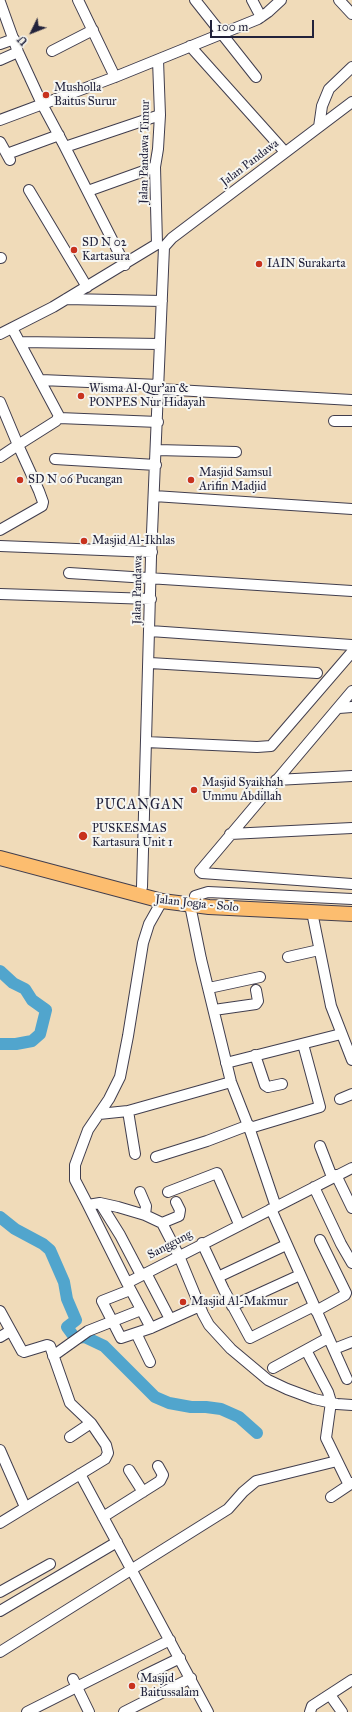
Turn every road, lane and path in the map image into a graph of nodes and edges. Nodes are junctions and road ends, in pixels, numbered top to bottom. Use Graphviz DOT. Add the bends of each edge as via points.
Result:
graph roads {
  1 [pos="78,0"];
  2 [pos="195,0"];
  3 [pos="252,0"];
  4 [pos="281,0"];
  5 [pos="339,0"];
  6 [pos="0,2"];
  7 [pos="352,14"];
  8 [pos="261,17"];
  9 [pos="93,30"];
  10 [pos="220,33"];
  11 [pos="14,39"];
  12 [pos="0,44"];
  13 [pos="190,46"];
  14 [pos="52,51"];
  15 [pos="18,52"];
  16 [pos="0,60"];
  17 [pos="158,60"];
  18 [pos="352,68"];
  19 [pos="115,77"];
  20 [pos="256,77"];
  21 [pos="352,102"];
  22 [pos="42,104"];
  23 [pos="160,115"];
  24 [pos="0,120"];
  25 [pos="319,127"];
  26 [pos="59,135"];
  27 [pos="0,142"];
  28 [pos="65,147"];
  29 [pos="285,152"];
  30 [pos="155,167"];
  31 [pos="29,190"];
  32 [pos="88,192"];
  33 [pos="161,245"];
  34 [pos="125,265"];
  35 [pos="87,287"];
  36 [pos="66,299"];
  37 [pos="162,300"];
  38 [pos="12,328"];
  39 [pos="0,334"];
  40 [pos="20,342"];
  41 [pos="160,344"];
  42 [pos="41,380"];
  43 [pos="159,387"];
  44 [pos="352,400"];
  45 [pos="0,402"];
  46 [pos="59,418"];
  47 [pos="334,421"];
  48 [pos="352,421"];
  49 [pos="158,422"];
  50 [pos="18,445"];
  51 [pos="157,450"];
  52 [pos="236,452"];
  53 [pos="0,457"];
  54 [pos="55,459"];
  55 [pos="156,464"];
  56 [pos="154,496"];
  57 [pos="352,509"];
  58 [pos="0,530"];
  59 [pos="0,546"];
  60 [pos="152,552"];
  61 [pos="69,573"];
  62 [pos="152,578"];
  63 [pos="352,591"];
  64 [pos="0,594"];
  65 [pos="151,599"];
  66 [pos="150,631"];
  67 [pos="352,645"];
  68 [pos="352,652"];
  69 [pos="150,663"];
  70 [pos="317,673"];
  71 [pos="352,691"];
  72 [pos="352,707"];
  73 [pos="339,708"];
  74 [pos="146,742"];
  75 [pos="352,776"];
  76 [pos="276,780"];
  77 [pos="352,828"];
  78 [pos="230,834"];
  79 [pos="0,848"];
  80 [pos="0,858"];
  81 [pos="26,860"];
  82 [pos="352,884"];
  83 [pos="142,887"];
  84 [pos="352,899"];
  85 [pos="192,900"];
  86 [pos="162,901"];
  87 [pos="352,904"];
  88 [pos="312,912"];
  89 [pos="352,914"];
  90 [pos="319,950"];
  91 [pos="288,957"];
  92 [pos="260,977"];
  93 [pos="209,988"];
  94 [pos="256,990"];
  95 [pos="214,1010"];
  96 [pos="345,1037"];
  97 [pos="303,1044"];
  98 [pos="255,1055"];
  99 [pos="352,1060"];
  100 [pos="226,1063"];
  101 [pos="231,1082"];
  102 [pos="282,1084"];
  103 [pos="352,1094"];
  104 [pos="340,1099"];
  105 [pos="128,1111"];
  106 [pos="99,1114"];
  107 [pos="249,1127"];
  108 [pos="320,1146"];
  109 [pos="135,1154"];
  110 [pos="156,1156"];
  111 [pos="352,1168"];
  112 [pos="334,1176"];
  113 [pos="314,1187"];
  114 [pos="140,1192"];
  115 [pos="168,1192"];
  116 [pos="176,1202"];
  117 [pos="100,1203"];
  118 [pos="88,1205"];
  119 [pos="274,1208"];
  120 [pos="352,1208"];
  121 [pos="145,1215"];
  122 [pos="162,1223"];
  123 [pos="239,1224"];
  124 [pos="320,1240"];
  125 [pos="202,1244"];
  126 [pos="286,1245"];
  127 [pos="179,1256"];
  128 [pos="352,1263"];
  129 [pos="144,1274"];
  130 [pos="300,1275"];
  131 [pos="218,1277"];
  132 [pos="129,1287"];
  133 [pos="200,1306"];
  134 [pos="232,1306"];
  135 [pos="315,1309"];
  136 [pos="141,1310"];
  137 [pos="0,1311"];
  138 [pos="170,1319"];
  139 [pos="112,1322"];
  140 [pos="151,1328"];
  141 [pos="10,1331"];
  142 [pos="136,1333"];
  143 [pos="0,1337"];
  144 [pos="328,1338"];
  145 [pos="352,1342"];
  146 [pos="334,1349"];
  147 [pos="306,1350"];
  148 [pos="53,1356"];
  149 [pos="150,1362"];
  150 [pos="347,1366"];
  151 [pos="273,1368"];
  152 [pos="347,1378"];
  153 [pos="331,1402"];
  154 [pos="352,1405"];
  155 [pos="91,1423"];
  156 [pos="70,1437"];
  157 [pos="0,1450"];
  158 [pos="337,1461"];
  159 [pos="158,1466"];
  160 [pos="129,1470"];
  161 [pos="80,1474"];
  162 [pos="351,1484"];
  163 [pos="143,1492"];
  164 [pos="331,1496"];
  165 [pos="25,1507"];
  166 [pos="103,1517"];
  167 [pos="0,1523"];
  168 [pos="117,1542"];
  169 [pos="50,1564"];
  170 [pos="132,1569"];
  171 [pos="0,1592"];
  172 [pos="0,1611"];
  173 [pos="170,1640"];
  174 [pos="0,1652"];
  175 [pos="180,1658"];
  176 [pos="143,1676"];
  177 [pos="191,1678"];
  178 [pos="352,1680"];
  179 [pos="75,1683"];
  180 [pos="330,1695"];
  181 [pos="27,1712"];
  182 [pos="89,1712"];
  183 [pos="124,1712"];
  184 [pos="208,1712"];
  185 [pos="310,1712"];
  186 [pos="342,1712"];
  1 -- 9 [label="street"];
  2 -- 10 [label="street"];
  3 -- 8 [label="street"];
  4 -- 8 [label="street"];
  5 -- 7 [label="street"];
  6 -- 11 [label="street"];
  8 -- 10 [label="street"];
  9 -- 14 [label="street"];
  9 -- 19 [label="street"];
  10 -- 13 [label="street"];
  10 -- 20 [label="street"];
  11 -- 12 [label="street"];
  11 -- 15 [label="street"];
  13 -- 17 [label="street"];
  13 -- 29 [label="street"];
  15 -- 16 [label="street"];
  15 -- 22 [label="street"];
  17 -- 19 [label="street"];
  17 -- 23 [label="street, Jalan Pandawa Timur"];
  18 -- 25 [label="street" via="329,89 322,106"];
  19 -- 22 [label="street"];
  21 -- 25 [label="street, Jalan Pandawa"];
  22 -- 24 [label="street"];
  22 -- 26 [label="street"];
  23 -- 28 [label="street"];
  23 -- 30 [label="street, Jalan Pandawa Timur"];
  25 -- 29 [label="street, Jalan Pandawa"];
  26 -- 27 [label="street" via="8,157"];
  26 -- 28 [label="street"];
  28 -- 32 [label="street"];
  29 -- 33 [label="street, Jalan Pandawa"];
  30 -- 32 [label="street"];
  30 -- 33 [label="street, Jalan Pandawa Timur"];
  31 -- 35 [label="street"];
  32 -- 34 [label="street"];
  33 -- 34 [label="street"];
  33 -- 37 [label="street, Jalan Pandawa"];
  34 -- 35 [label="street"];
  35 -- 36 [label="street"];
  36 -- 37 [label="street"];
  36 -- 38 [label="street"];
  37 -- 41 [label="street, Jalan Pandawa"];
  38 -- 39 [label="street"];
  38 -- 40 [label="street"];
  40 -- 41 [label="street"];
  40 -- 42 [label="street"];
  41 -- 43 [label="street, Jalan Pandawa"];
  42 -- 43 [label="street"];
  42 -- 46 [label="street"];
  43 -- 44 [label="street"];
  43 -- 49 [label="street, Jalan Pandawa"];
  45 -- 50 [label="street"];
  46 -- 49 [label="street"];
  46 -- 50 [label="street"];
  47 -- 48 [label="street"];
  49 -- 51 [label="street, Jalan Pandawa"];
  50 -- 53 [label="street"];
  50 -- 58 [label="street" via="43,505"];
  51 -- 52 [label="street"];
  51 -- 55 [label="street, Jalan Pandawa"];
  54 -- 55 [label="street"];
  55 -- 56 [label="street, Jalan Pandawa"];
  56 -- 57 [label="street"];
  56 -- 60 [label="street, Jalan Pandawa"];
  59 -- 60 [label="street"];
  60 -- 62 [label="street, Jalan Pandawa"];
  61 -- 62 [label="street"];
  62 -- 63 [label="street"];
  62 -- 65 [label="street, Jalan Pandawa"];
  64 -- 65 [label="street"];
  65 -- 66 [label="street, Jalan Pandawa"];
  66 -- 67 [label="street"];
  66 -- 69 [label="street, Jalan Pandawa"];
  68 -- 74 [label="street" via="271,746"];
  69 -- 70 [label="street"];
  69 -- 74 [label="street, Jalan Pandawa"];
  71 -- 73 [label="street"];
  72 -- 73 [label="street"];
  73 -- 76 [label="street"];
  74 -- 83 [label="street, Jalan Pandawa"];
  75 -- 76 [label="street"];
  76 -- 78 [label="street"];
  77 -- 78 [label="street"];
  78 -- 82 [label="street" via="201,868 202,873"];
  79 -- 81 [label="highway, Jalan Jogja - Solo"];
  80 -- 81 [label="highway, Jalan Jogja - Solo"];
  81 -- 83 [label="highway, Jalan Jogja - Solo"];
  81 -- 86 [label="highway, Jalan Jogja - Solo"];
  83 -- 85 [label="highway, Jalan Jogja - Solo"];
  84 -- 85 [label="street" via="204,892"];
  85 -- 86 [label="highway, Jalan Jogja - Solo"];
  85 -- 87 [label="highway, Jalan Jogja - Solo"];
  85 -- 88 [label="highway, Jalan Jogja - Solo"];
  85 -- 93 [label="street"];
  86 -- 106 [label="street" via="149,924 143,943 120,1077"];
  88 -- 89 [label="highway, Jalan Jogja - Solo"];
  88 -- 90 [label="street"];
  90 -- 91 [label="street"];
  90 -- 96 [label="street" via="331,1006"];
  92 -- 93 [label="street"];
  93 -- 95 [label="street"];
  94 -- 95 [label="street" via="256,1004"];
  95 -- 100 [label="street"];
  96 -- 97 [label="street"];
  96 -- 99 [label="street"];
  97 -- 98 [label="street"];
  97 -- 107 [label="street" via="320,1107"];
  98 -- 100 [label="street"];
  98 -- 102 [label="street" via="265,1085 268,1087"];
  100 -- 101 [label="street"];
  101 -- 105 [label="street"];
  101 -- 107 [label="street"];
  103 -- 104 [label="street"];
  105 -- 106 [label="street"];
  105 -- 109 [label="street"];
  106 -- 118 [label="street" via="88,1130 75,1165 75,1180"];
  107 -- 110 [label="street"];
  107 -- 119 [label="street"];
  108 -- 112 [label="street"];
  111 -- 112 [label="street, Sanggung"];
  112 -- 113 [label="street, Sanggung"];
  112 -- 120 [label="street"];
  113 -- 119 [label="street, Sanggung"];
  113 -- 128 [label="street" via="340,1244"];
  114 -- 121 [label="street" via="146,1206"];
  115 -- 123 [label="street" via="217,1174"];
  116 -- 122 [label="street" via="180,1210 179,1216"];
  117 -- 118 [label="street"];
  117 -- 121 [label="street"];
  117 -- 129 [label="street"];
  118 -- 132 [label="street"];
  119 -- 123 [label="street, Sanggung"];
  119 -- 126 [label="street"];
  121 -- 122 [label="street"];
  122 -- 127 [label="street"];
  123 -- 125 [label="street, Sanggung"];
  124 -- 135 [label="street" via="346,1293"];
  125 -- 127 [label="street, Sanggung"];
  125 -- 131 [label="street"];
  126 -- 130 [label="street"];
  126 -- 131 [label="street"];
  127 -- 129 [label="street, Sanggung"];
  127 -- 133 [label="street"];
  129 -- 132 [label="street, Sanggung"];
  129 -- 138 [label="street"];
  130 -- 134 [label="street"];
  130 -- 135 [label="street"];
  131 -- 134 [label="street"];
  132 -- 136 [label="street"];
  132 -- 139 [label="street, Sanggung" via="102,1301"];
  133 -- 138 [label="street"];
  133 -- 153 [label="street" via="209,1325 222,1341 268,1380 314,1399"];
  134 -- 135 [label="street" via="250,1338"];
  135 -- 144 [label="street"];
  136 -- 139 [label="street"];
  136 -- 140 [label="street"];
  137 -- 141 [label="street"];
  138 -- 140 [label="street"];
  139 -- 142 [label="street" via="121,1338"];
  139 -- 148 [label="street" via="88,1331"];
  140 -- 142 [label="street"];
  141 -- 143 [label="street"];
  141 -- 148 [label="street" via="22,1351 48,1345"];
  142 -- 149 [label="street"];
  144 -- 146 [label="street"];
  144 -- 147 [label="street"];
  145 -- 146 [label="street"];
  146 -- 150 [label="street"];
  147 -- 151 [label="street"];
  147 -- 153 [label="street"];
  148 -- 155 [label="street" via="70,1403"];
  150 -- 152 [label="street"];
  153 -- 154 [label="street"];
  153 -- 158 [label="street" via="326,1438"];
  155 -- 156 [label="street"];
  155 -- 161 [label="street" via="106,1445 108,1455"];
  157 -- 165 [label="street"];
  158 -- 162 [label="street"];
  158 -- 170 [label="street" via="253,1483 228,1509"];
  159 -- 163 [label="street" via="163,1478"];
  160 -- 163 [label="street"];
  161 -- 165 [label="street"];
  161 -- 166 [label="street"];
  162 -- 164 [label="street"];
  163 -- 166 [label="street"];
  165 -- 167 [label="street"];
  166 -- 168 [label="street"];
  168 -- 170 [label="street"];
  168 -- 172 [label="street"];
  169 -- 171 [label="street"];
  170 -- 173 [label="street"];
  170 -- 174 [label="street"];
  173 -- 175 [label="street"];
  173 -- 179 [label="street"];
  175 -- 176 [label="street"];
  175 -- 177 [label="street"];
  177 -- 183 [label="street"];
  177 -- 184 [label="street"];
  178 -- 180 [label="street"];
  179 -- 181 [label="street"];
  179 -- 182 [label="street"];
  180 -- 185 [label="street" via="312,1706"];
  180 -- 186 [label="street"];
}
